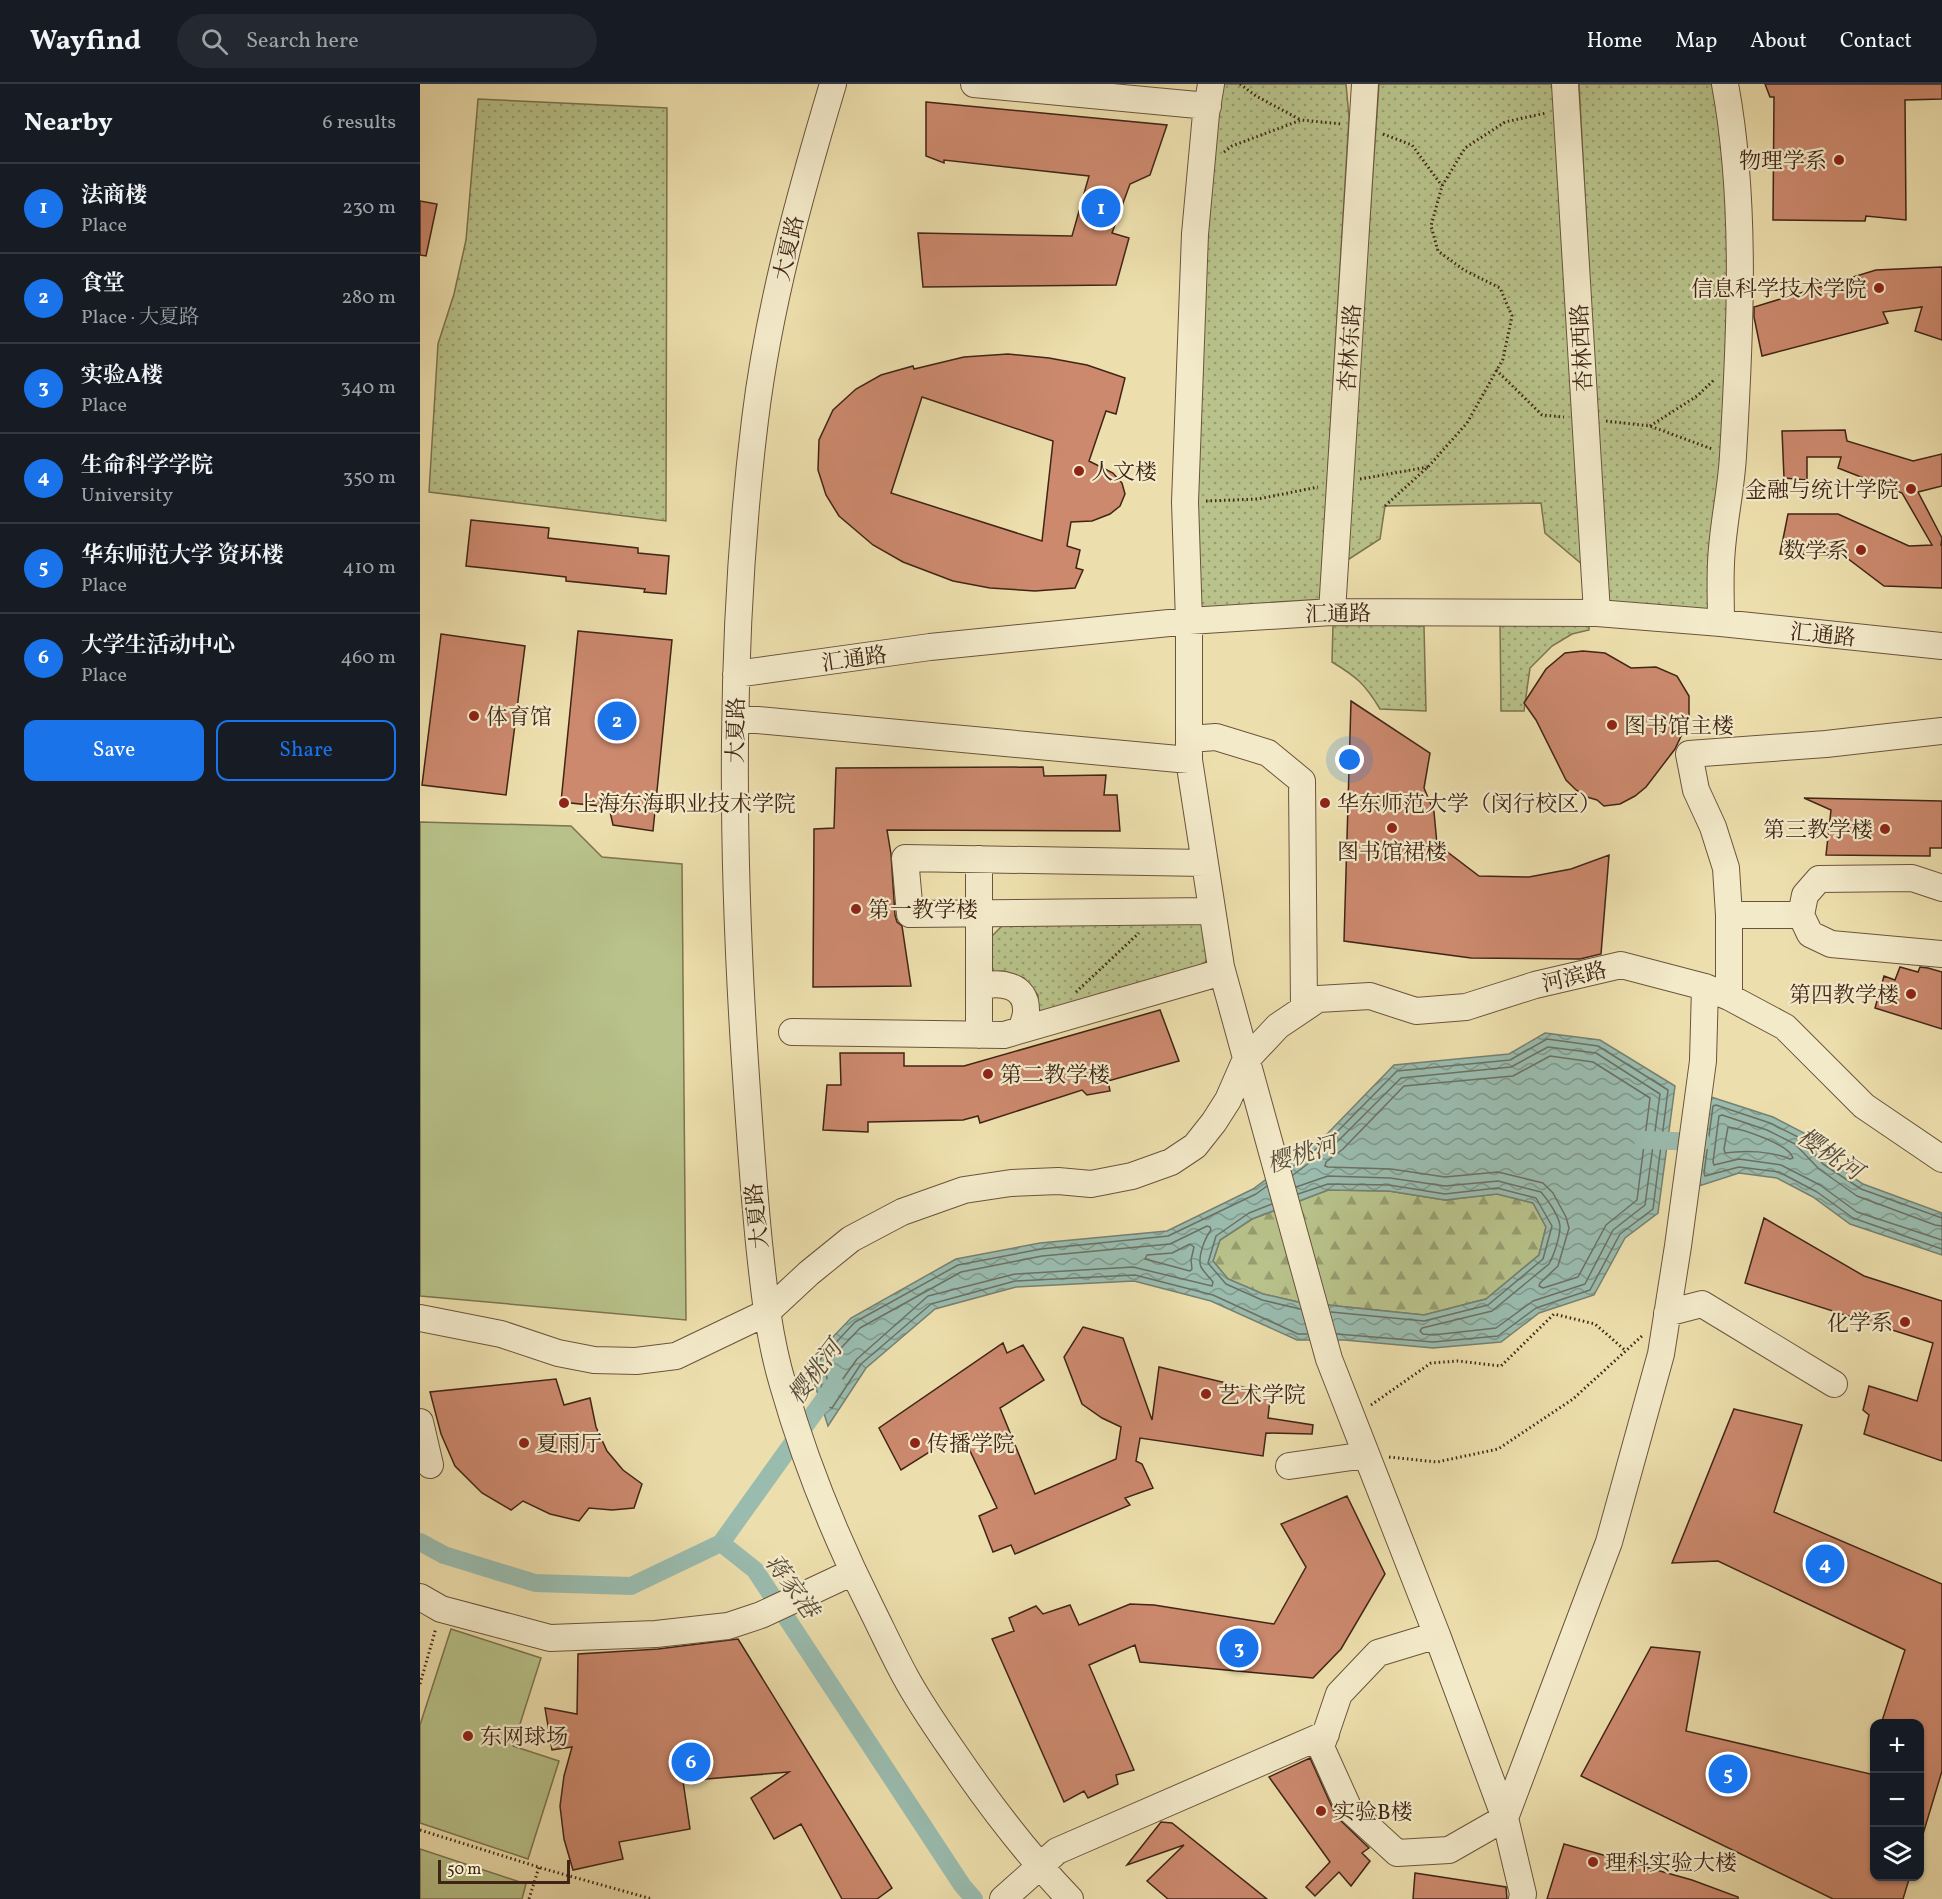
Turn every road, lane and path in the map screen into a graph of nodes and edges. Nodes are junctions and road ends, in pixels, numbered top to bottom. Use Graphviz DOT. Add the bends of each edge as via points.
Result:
graph roads {
  1 [pos="833,84"];
  2 [pos="974,84"];
  3 [pos="1240,84"];
  4 [pos="1365,84"];
  5 [pos="1725,84"];
  6 [pos="1209,95"];
  7 [pos="1565,96"];
  8 [pos="1301,120"];
  9 [pos="1363,126"];
  10 [pos="1201,170"];
  11 [pos="1443,186"];
  12 [pos="1737,356"];
  13 [pos="1496,370"];
  14 [pos="1585,419"];
  15 [pos="1650,426"];
  16 [pos="1733,458"];
  17 [pos="1429,466"];
  18 [pos="1340,483"];
  19 [pos="1185,502"];
  20 [pos="1385,506"];
  21 [pos="1332,612"];
  22 [pos="1597,613"];
  23 [pos="1189,621"];
  24 [pos="1722,623"];
  25 [pos="1942,646"];
  26 [pos="736,674"];
  27 [pos="736,718"];
  28 [pos="1942,731"];
  29 [pos="1189,749"];
  30 [pos="979,859"];
  31 [pos="1205,863"];
  32 [pos="1942,888"];
  33 [pos="1212,911"];
  34 [pos="1162,912"];
  35 [pos="979,913"];
  36 [pos="1729,915"];
  37 [pos="1801,915"];
  38 [pos="1942,954"];
  39 [pos="1222,972"];
  40 [pos="979,987"];
  41 [pos="1704,987"];
  42 [pos="1075,992"];
  43 [pos="1729,997"];
  44 [pos="1304,1008"];
  45 [pos="1022,1030"];
  46 [pos="792,1032"];
  47 [pos="979,1035"];
  48 [pos="1245,1061"];
  49 [pos="1942,1159"];
  50 [pos="766,1313"];
  51 [pos="1668,1313"];
  52 [pos="420,1318"];
  53 [pos="1642,1336"];
  54 [pos="1626,1351"];
  55 [pos="1834,1384"];
  56 [pos="1352,1418"];
  57 [pos="420,1422"];
  58 [pos="1366,1455"];
  59 [pos="430,1465"];
  60 [pos="1289,1466"];
  61 [pos="842,1577"];
  62 [pos="430,1603"];
  63 [pos="1437,1635"];
  64 [pos="420,1684"];
  65 [pos="1326,1734"];
  66 [pos="1505,1818"];
  67 [pos="420,1830"];
  68 [pos="539,1867"];
  69 [pos="1040,1868"];
  70 [pos="1007,1895"];
  71 [pos="529,1899"];
  72 [pos="652,1899"];
  73 [pos="1070,1899"];
  74 [pos="1522,1899"];
  1 -- 26 [label="street, 大夏路" via="780,276 755,416 741,555"];
  2 -- 6 [label="street"];
  3 -- 8 [label="path"];
  4 -- 9 [label="street, 杏林东路"];
  5 -- 12 [label="street" via="1738,196"];
  6 -- 10 [label="street"];
  7 -- 11 [label="path" via="1505,122 1465,148"];
  7 -- 14 [label="street, 杏林西路"];
  8 -- 9 [label="path"];
  8 -- 10 [label="path" via="1232,146"];
  9 -- 11 [label="path" via="1412,146"];
  9 -- 18 [label="street, 杏林东路"];
  10 -- 19 [label="street"];
  11 -- 13 [label="path" via="1431,226 1438,251 1500,288 1512,316 1503,359"];
  12 -- 15 [label="path" via="1697,396"];
  12 -- 16 [label="street"];
  13 -- 14 [label="path" via="1542,415"];
  13 -- 17 [label="path" via="1467,423"];
  14 -- 15 [label="path"];
  14 -- 22 [label="street, 杏林西路"];
  15 -- 16 [label="path"];
  16 -- 24 [label="street" via="1721,564"];
  17 -- 18 [label="path"];
  17 -- 20 [label="path"];
  18 -- 19 [label="path" via="1258,499"];
  18 -- 21 [label="street, 杏林东路"];
  19 -- 23 [label="street"];
  21 -- 22 [label="street, 汇通路"];
  21 -- 23 [label="street, 汇通路"];
  22 -- 24 [label="street, 汇通路"];
  23 -- 26 [label="street, 汇通路" via="930,647"];
  23 -- 29 [label="street"];
  24 -- 25 [label="street, 汇通路"];
  26 -- 27 [label="street, 大夏路"];
  27 -- 29 [label="street"];
  27 -- 50 [label="street, 大夏路" via="739,973 752,1178"];
  28 -- 36 [label="street" via="1689,754 1696,790 1726,868"];
  29 -- 31 [label="street"];
  29 -- 44 [label="street" via="1216,737 1268,753 1302,781"];
  30 -- 31 [label="street"];
  30 -- 35 [label="street"];
  30 -- 35 [label="street" via="905,858 910,914"];
  31 -- 33 [label="street"];
  32 -- 37 [label="street" via="1912,878 1819,879 1805,895"];
  33 -- 34 [label="street"];
  33 -- 39 [label="street"];
  34 -- 35 [label="street"];
  34 -- 42 [label="path"];
  35 -- 40 [label="street"];
  36 -- 37 [label="street"];
  36 -- 43 [label="street"];
  37 -- 38 [label="street" via="1809,934 1832,944"];
  39 -- 45 [label="street"];
  39 -- 48 [label="street"];
  40 -- 45 [label="street" via="992,983 1011,986 1024,998"];
  40 -- 47 [label="street"];
  41 -- 43 [label="street, 河滨路"];
  41 -- 44 [label="street, 河滨路" via="1621,965 1535,985 1466,1007 1416,1011 1370,996 1318,999"];
  41 -- 51 [label="street" via="1703,1061"];
  43 -- 49 [label="street, 河滨路" via="1785,1027 1864,1106"];
  44 -- 48 [label="street, 河滨路" via="1278,1026"];
  45 -- 47 [label="street"];
  46 -- 47 [label="street"];
  48 -- 50 [label="street, 河滨路" via="1214,1122 1195,1146 1170,1162 1132,1176 1091,1184 1058,1180 964,1190 902,1212 851,1239"];
  48 -- 56 [label="street" via="1329,1359"];
  50 -- 52 [label="street, 河滨路" via="676,1356 636,1361 567,1355 501,1335"];
  50 -- 61 [label="street, 大夏路" via="782,1384"];
  51 -- 55 [label="street" via="1702,1304"];
  51 -- 66 [label="street" via="1661,1354 1609,1542"];
  53 -- 54 [label="path"];
  54 -- 56 [label="path" via="1595,1324 1554,1314 1501,1366 1458,1361 1431,1363"];
  54 -- 58 [label="path" via="1573,1399 1498,1449 1437,1462"];
  56 -- 58 [label="street"];
  57 -- 59 [label="street"];
  58 -- 60 [label="street"];
  58 -- 63 [label="street"];
  61 -- 62 [label="street" via="728,1626 656,1634 550,1638"];
  61 -- 69 [label="street, 大夏路" via="945,1740 992,1809"];
  62 -- 64 [label="path"];
  63 -- 65 [label="street" via="1378,1653 1339,1694"];
  63 -- 66 [label="street"];
  65 -- 66 [label="street" via="1321,1747 1349,1809 1397,1853 1449,1850"];
  65 -- 69 [label="street" via="1057,1851"];
  66 -- 74 [label="street"];
  67 -- 68 [label="path"];
  68 -- 71 [label="path"];
  68 -- 72 [label="path"];
  69 -- 70 [label="street"];
  69 -- 73 [label="street, 大夏路"];
}
